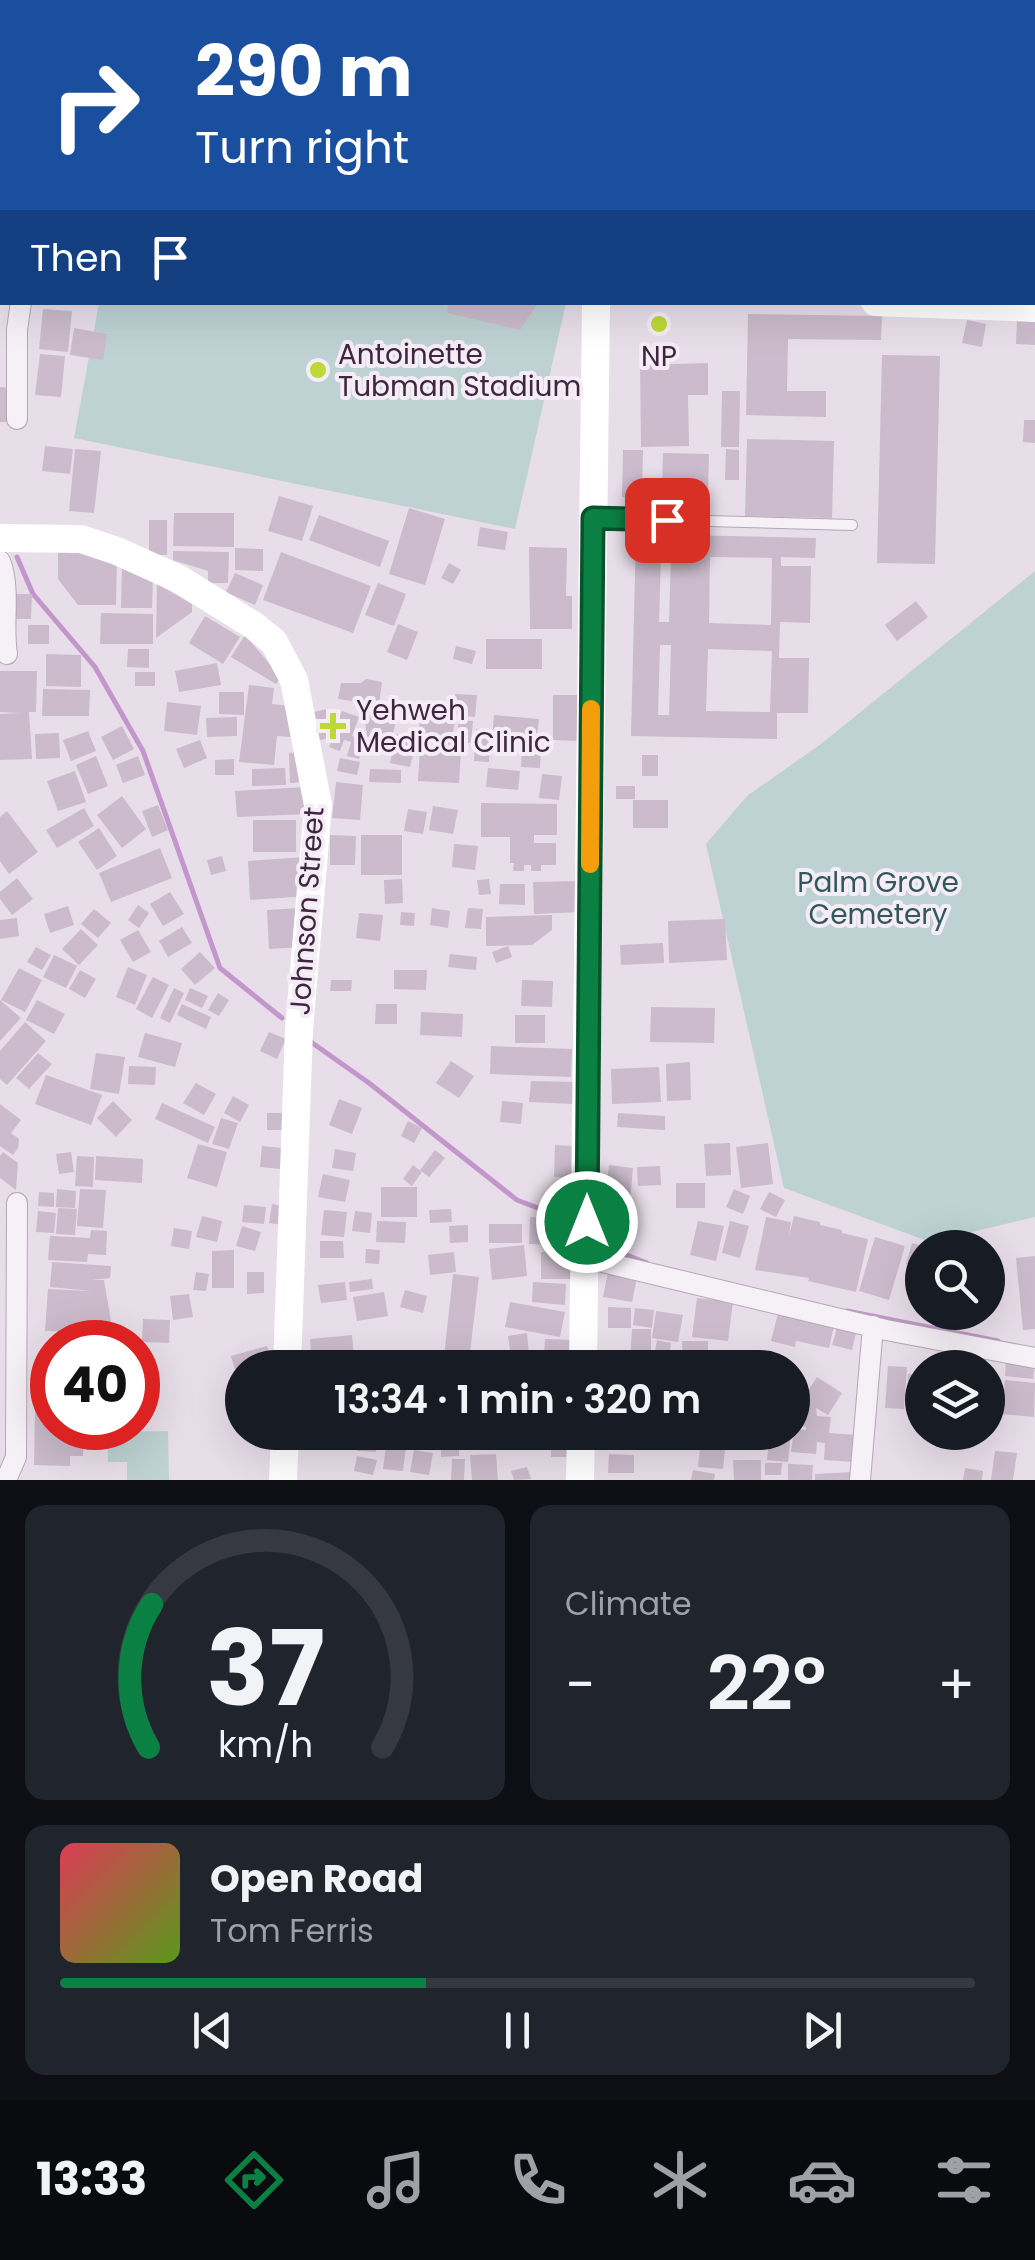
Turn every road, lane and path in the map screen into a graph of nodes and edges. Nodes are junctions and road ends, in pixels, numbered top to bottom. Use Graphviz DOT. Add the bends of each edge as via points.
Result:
graph roads {
  1 [pos="21,305"];
  2 [pos="596,305"];
  3 [pos="956,305"];
  4 [pos="1035,308"];
  5 [pos="17,419"];
  6 [pos="593,518"];
  7 [pos="852,525"];
  8 [pos="0,538"];
  9 [pos="0,560"];
  10 [pos="6,654"];
  11 [pos="17,1203"];
  12 [pos="586,1258"];
  13 [pos="873,1326"];
  14 [pos="288,1350"];
  15 [pos="583,1350"];
  16 [pos="1035,1358"];
  17 [pos="284,1450"];
  18 [pos="581,1450"];
  19 [pos="6,1480"];
  20 [pos="283,1480"];
  21 [pos="580,1480"];
  22 [pos="860,1480"];
  1 -- 5 [label="street"];
  2 -- 6 [label="street"];
  3 -- 4 [label="street"];
  6 -- 7 [label="lane"];
  6 -- 12 [label="street"];
  8 -- 14 [label="street, Johnson Street" via="81,538 179,579 274,642 294,680 318,805 299,1030"];
  9 -- 10 [label="street"];
  11 -- 19 [label="street" via="16,1457"];
  12 -- 13 [label="street"];
  12 -- 15 [label="street"];
  13 -- 16 [label="street"];
  13 -- 22 [label="street"];
  17 -- 20 [label="street"];
  18 -- 21 [label="street"];
}
